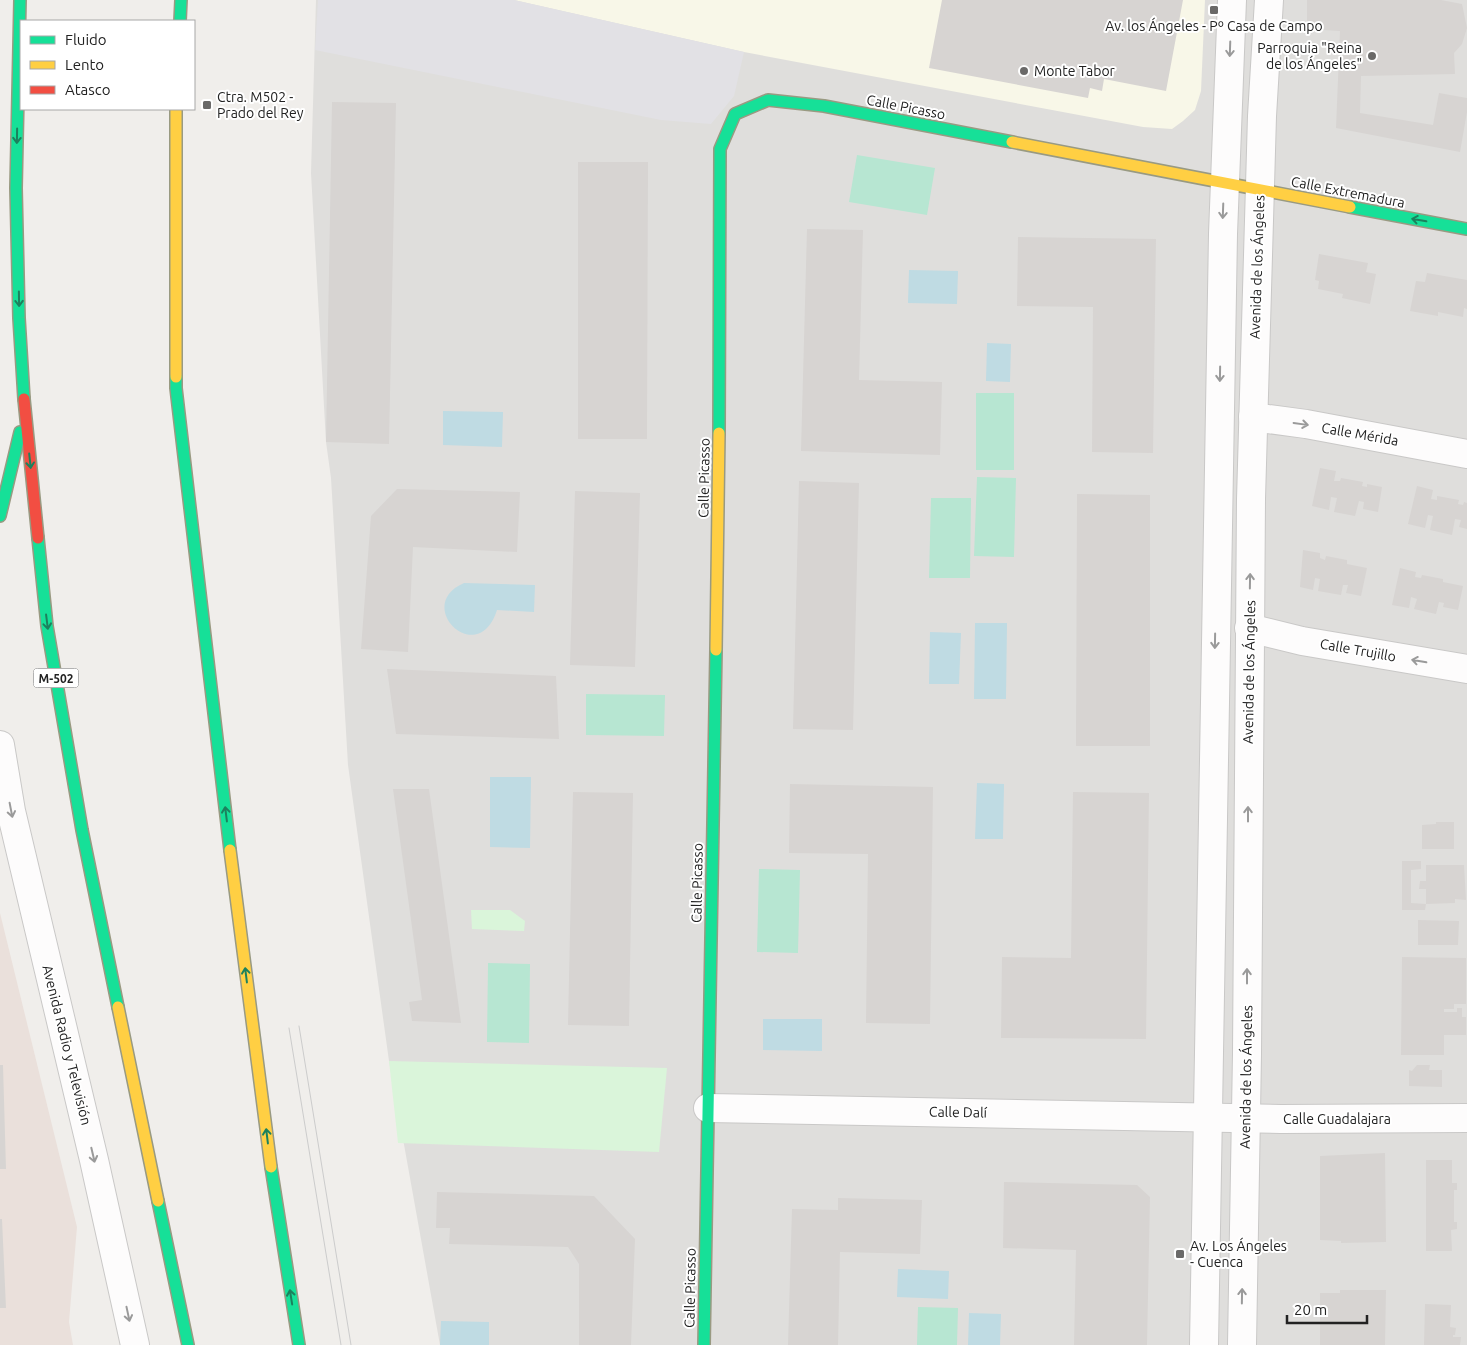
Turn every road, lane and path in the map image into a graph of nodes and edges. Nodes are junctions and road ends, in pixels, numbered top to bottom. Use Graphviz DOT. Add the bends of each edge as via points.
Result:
graph roads {
  1 [pos="20,0"];
  2 [pos="180,0"];
  3 [pos="1232,0"];
  4 [pos="1269,0"];
  5 [pos="180,20"];
  6 [pos="176,110"];
  7 [pos="1224,182"];
  8 [pos="1260,190"];
  9 [pos="1467,229"];
  10 [pos="25,413"];
  11 [pos="1253,418"];
  12 [pos="1467,454"];
  13 [pos="0,516"];
  14 [pos="1249,628"];
  15 [pos="1467,670"];
  16 [pos="0,744"];
  17 [pos="708,1108"];
  18 [pos="1208,1118"];
  19 [pos="1245,1118"];
  20 [pos="1467,1118"];
  21 [pos="135,1345"];
  22 [pos="188,1345"];
  23 [pos="299,1345"];
  24 [pos="704,1345"];
  25 [pos="1204,1345"];
  26 [pos="1242,1345"];
  1 -- 10 [label="main road, M-502, one-way" via="16,188"];
  2 -- 5 [label="main road"];
  3 -- 7 [label="street, one-way"];
  4 -- 8 [label="street, Avenida de los Ángeles"];
  23 -- 6 [label="main road, one-way" via="274,1190 226,820 176,388"];
  7 -- 8 [label="main road, Calle Extremadura"];
  7 -- 17 [label="main road, Calle Picasso" via="824,106 768,100 735,114 720,149 719,489"];
  7 -- 18 [label="street, one-way"];
  9 -- 8 [label="main road, Calle Extremadura, one-way"];
  8 -- 11 [label="street, Avenida de los Ángeles"];
  10 -- 13 [label="main road, M-502"];
  10 -- 22 [label="main road, M-502, one-way" via="47,626 81,820"];
  11 -- 12 [label="street, Calle Mérida, one-way" via="1306,424"];
  14 -- 11 [label="street, Avenida de los Ángeles, one-way"];
  15 -- 14 [label="street, Calle Trujillo, one-way" via="1302,641"];
  19 -- 14 [label="street, Avenida de los Ángeles, one-way"];
  16 -- 21 [label="street, Avenida Radio y Televisión, one-way" via="10,811"];
  17 -- 18 [label="street, Calle Dalí"];
  17 -- 24 [label="main road, Calle Picasso"];
  18 -- 19 [label="street, Calle Guadalajara"];
  18 -- 25 [label="street"];
  19 -- 20 [label="street, Calle Guadalajara"];
  26 -- 19 [label="street, Avenida de los Ángeles, one-way"];
}
